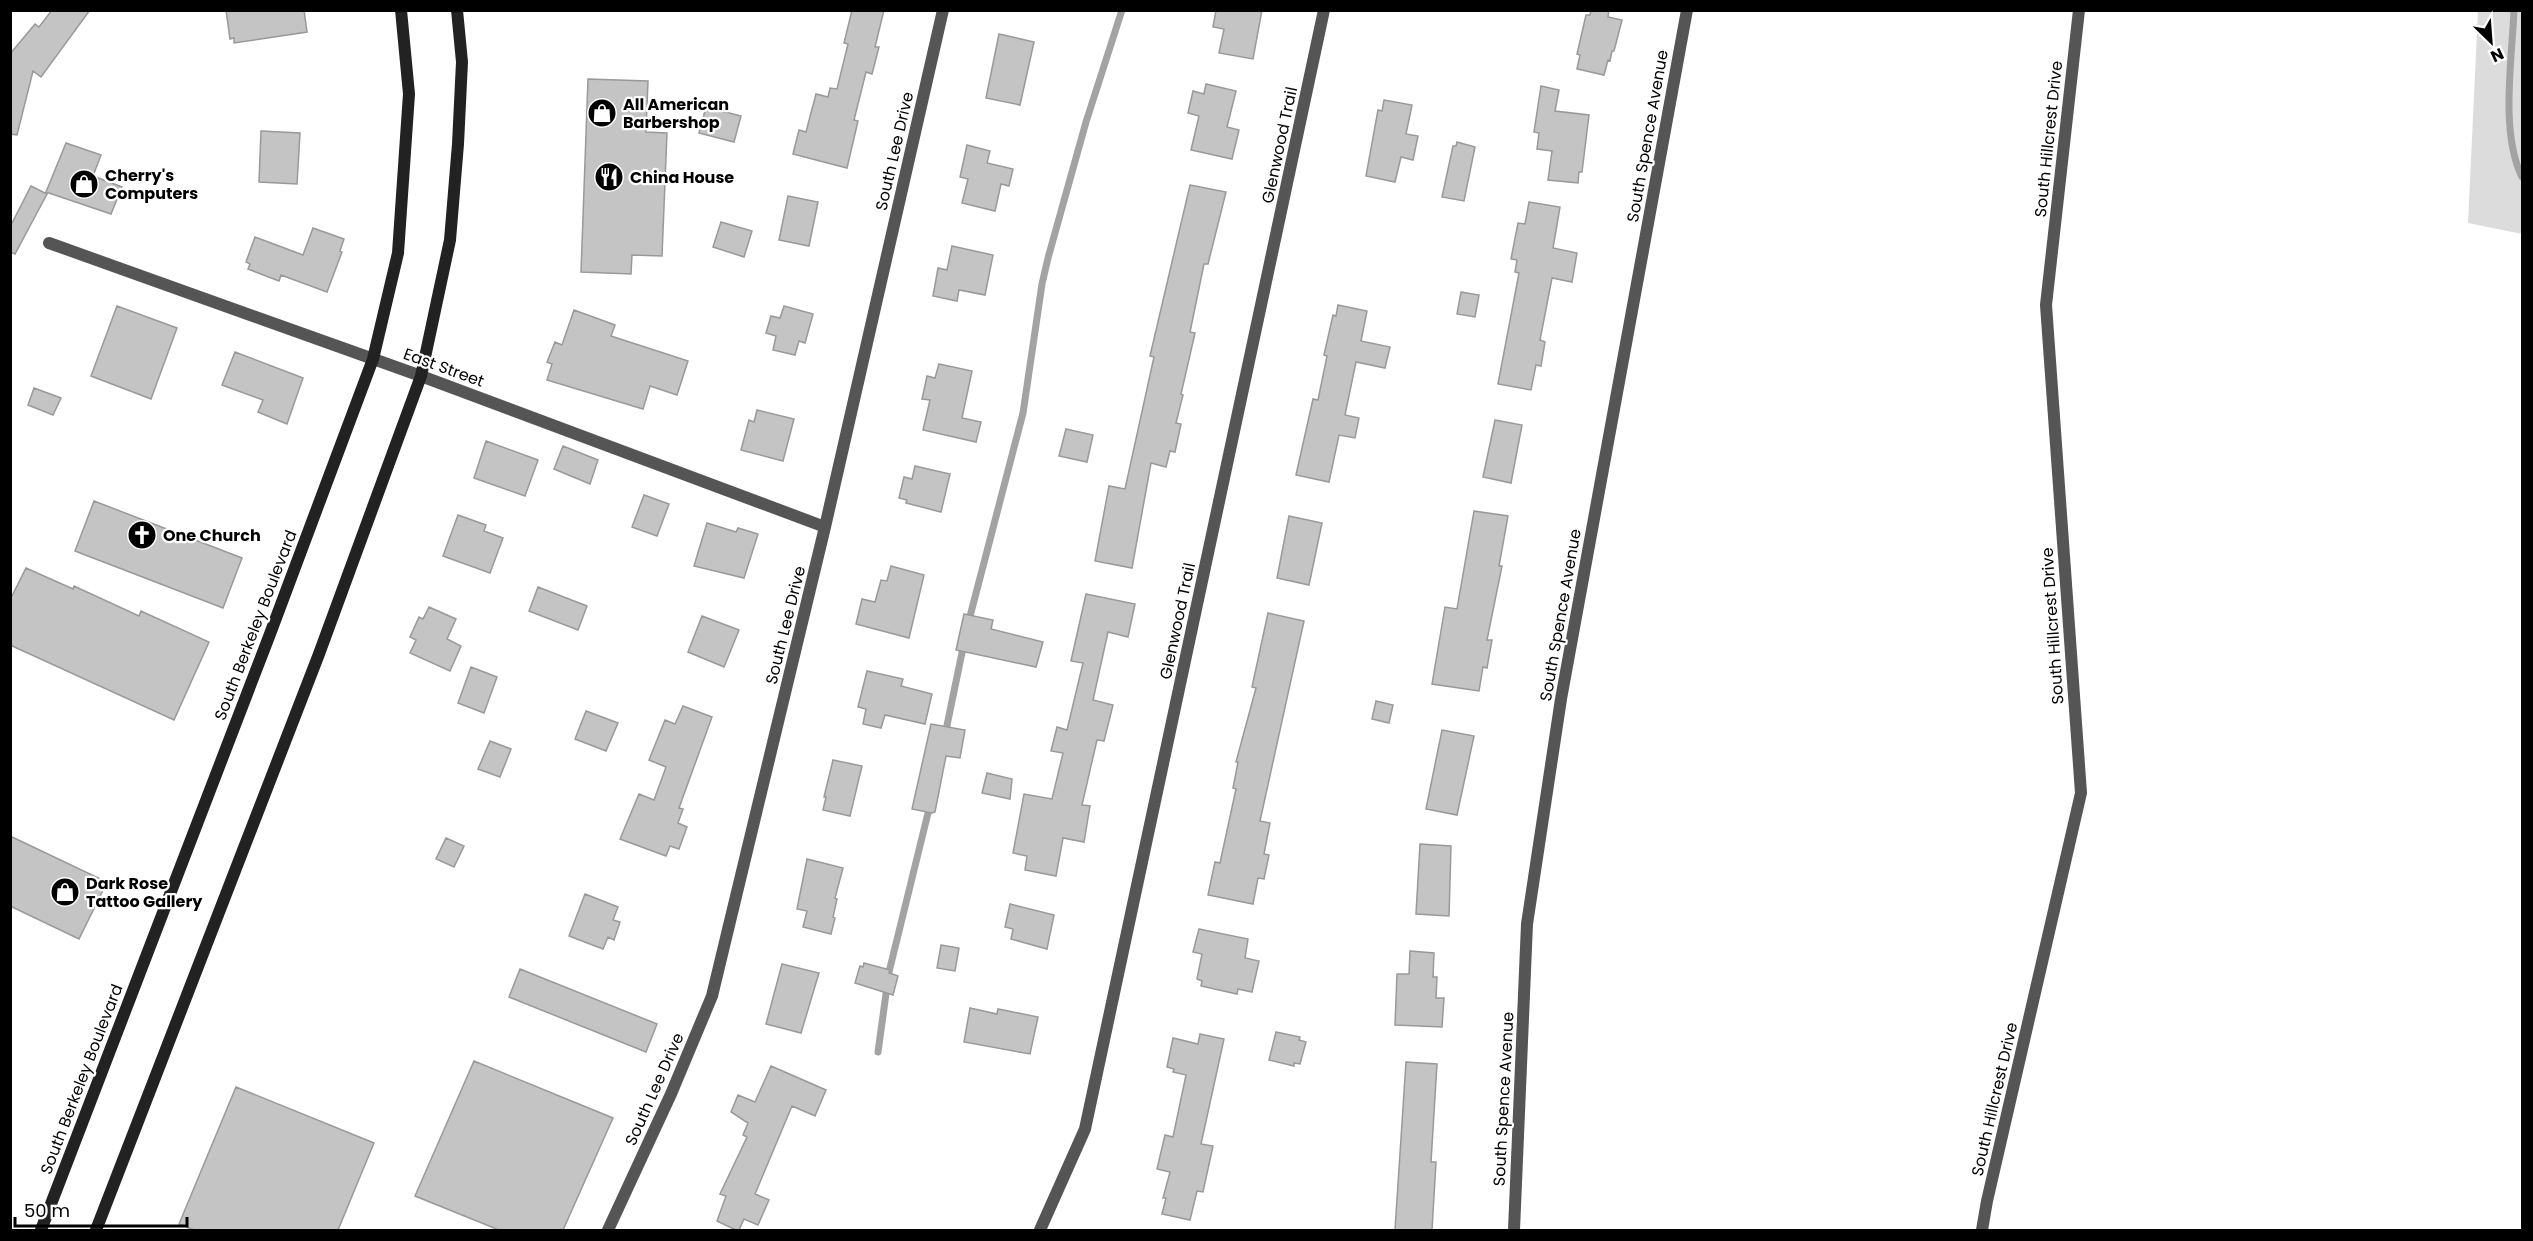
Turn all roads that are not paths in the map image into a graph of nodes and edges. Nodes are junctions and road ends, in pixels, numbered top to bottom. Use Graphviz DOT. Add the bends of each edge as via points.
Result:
graph roads {
  1 [pos="400,10"];
  2 [pos="457,10"];
  3 [pos="943,10"];
  4 [pos="1324,10"];
  5 [pos="1687,10"];
  6 [pos="2079,10"];
  7 [pos="49,243"];
  8 [pos="373,359"];
  9 [pos="421,376"];
  10 [pos="825,527"];
  11 [pos="41,1230"];
  12 [pos="96,1230"];
  13 [pos="608,1230"];
  14 [pos="1040,1230"];
  15 [pos="1514,1230"];
  16 [pos="1982,1230"];
  1 -- 8 [label="street, South Berkeley Boulevard" via="409,94 398,253"];
  2 -- 9 [label="street" via="462,62 450,240"];
  3 -- 10 [label="street, South Lee Drive"];
  4 -- 14 [label="street, Glenwood Trail" via="1085,1129"];
  5 -- 15 [label="street, South Spence Avenue" via="1561,699 1529,912"];
  6 -- 16 [label="street, South Hillcrest Drive" via="2046,305 2081,793"];
  7 -- 8 [label="street, East Street"];
  8 -- 9 [label="street, East Street"];
  8 -- 11 [label="street, South Berkeley Boulevard"];
  9 -- 10 [label="street, East Street"];
  9 -- 12 [label="street" via="319,654"];
  10 -- 13 [label="street, South Lee Drive" via="712,996"];
}
